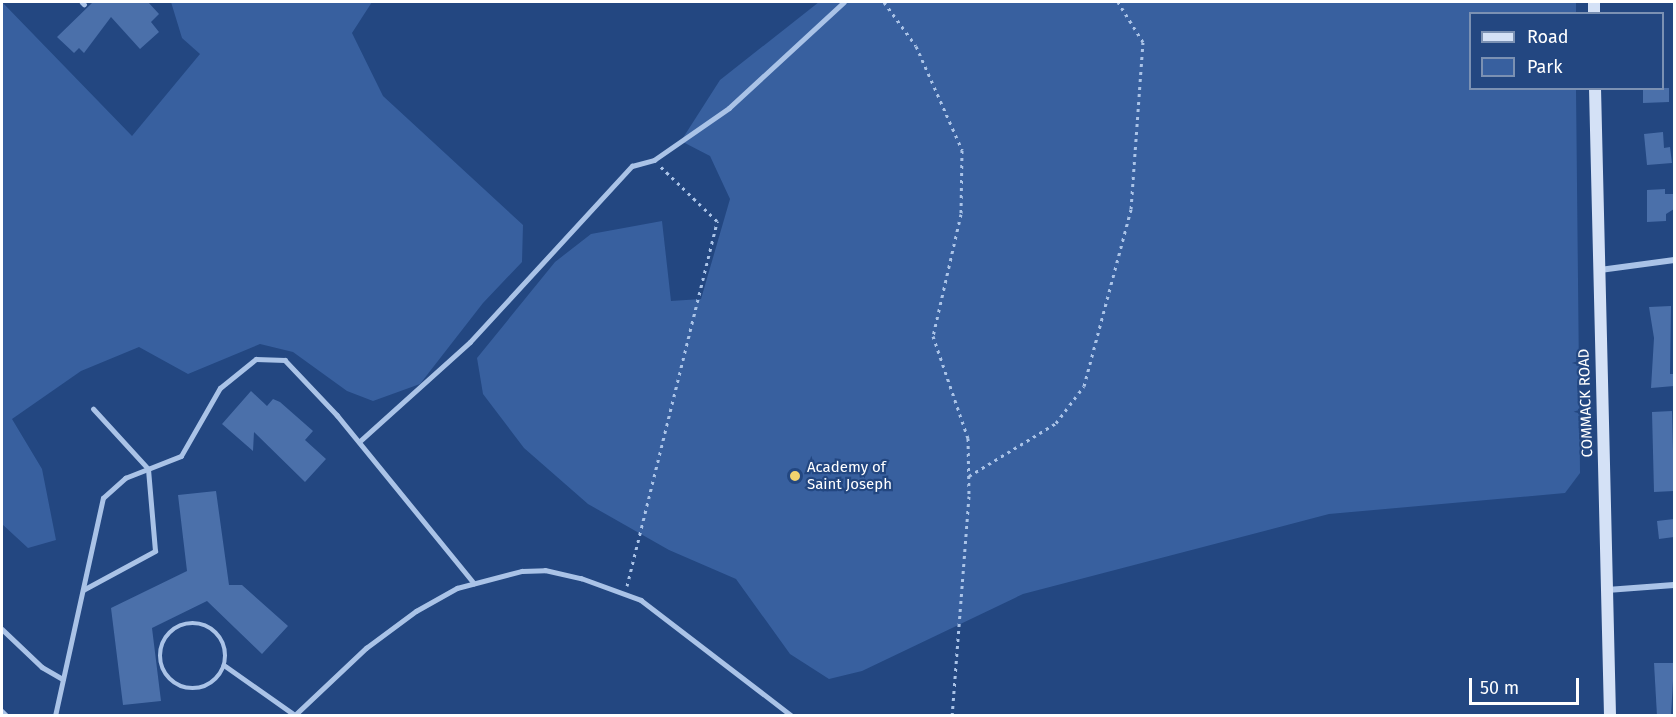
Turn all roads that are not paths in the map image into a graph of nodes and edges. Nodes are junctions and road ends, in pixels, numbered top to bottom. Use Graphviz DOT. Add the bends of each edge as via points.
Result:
graph roads {
  1 [pos="844,2"];
  2 [pos="1595,90"];
  3 [pos="1674,260"];
  4 [pos="1599,270"];
  5 [pos="93,408"];
  6 [pos="359,442"];
  7 [pos="148,469"];
  8 [pos="474,583"];
  9 [pos="1674,585"];
  10 [pos="83,590"];
  11 [pos="1607,590"];
  12 [pos="2,629"];
  13 [pos="224,665"];
  14 [pos="63,679"];
  15 [pos="2,711"];
  16 [pos="295,715"];
  17 [pos="7,716"];
  18 [pos="55,716"];
  19 [pos="792,716"];
  20 [pos="1610,716"];
  1 -- 6 [label="lane" via="729,108 654,160 632,166 470,342"];
  2 -- 4 [label="street, COMMACK ROAD"];
  3 -- 4 [label="street"];
  4 -- 11 [label="street, COMMACK ROAD"];
  5 -- 7 [label="lane"];
  6 -- 7 [label="lane" via="285,360 269,357 247,364 220,388 181,456"];
  6 -- 8 [label="lane"];
  7 -- 10 [label="lane" via="125,478 103,498"];
  7 -- 10 [label="lane" via="155,551"];
  8 -- 16 [label="lane" via="416,610 366,648"];
  8 -- 19 [label="lane" via="522,571 545,570 641,600"];
  9 -- 11 [label="street"];
  10 -- 14 [label="lane"];
  11 -- 20 [label="street, COMMACK ROAD"];
  12 -- 14 [label="lane" via="42,667"];
  13 -- 13 [label="lane" via="217,680 207,686 186,688 167,677 159,656 161,645 174,628 184,623 206,625 222,639"];
  13 -- 16 [label="lane"];
  14 -- 18 [label="lane"];
  15 -- 17 [label="lane"];
}
